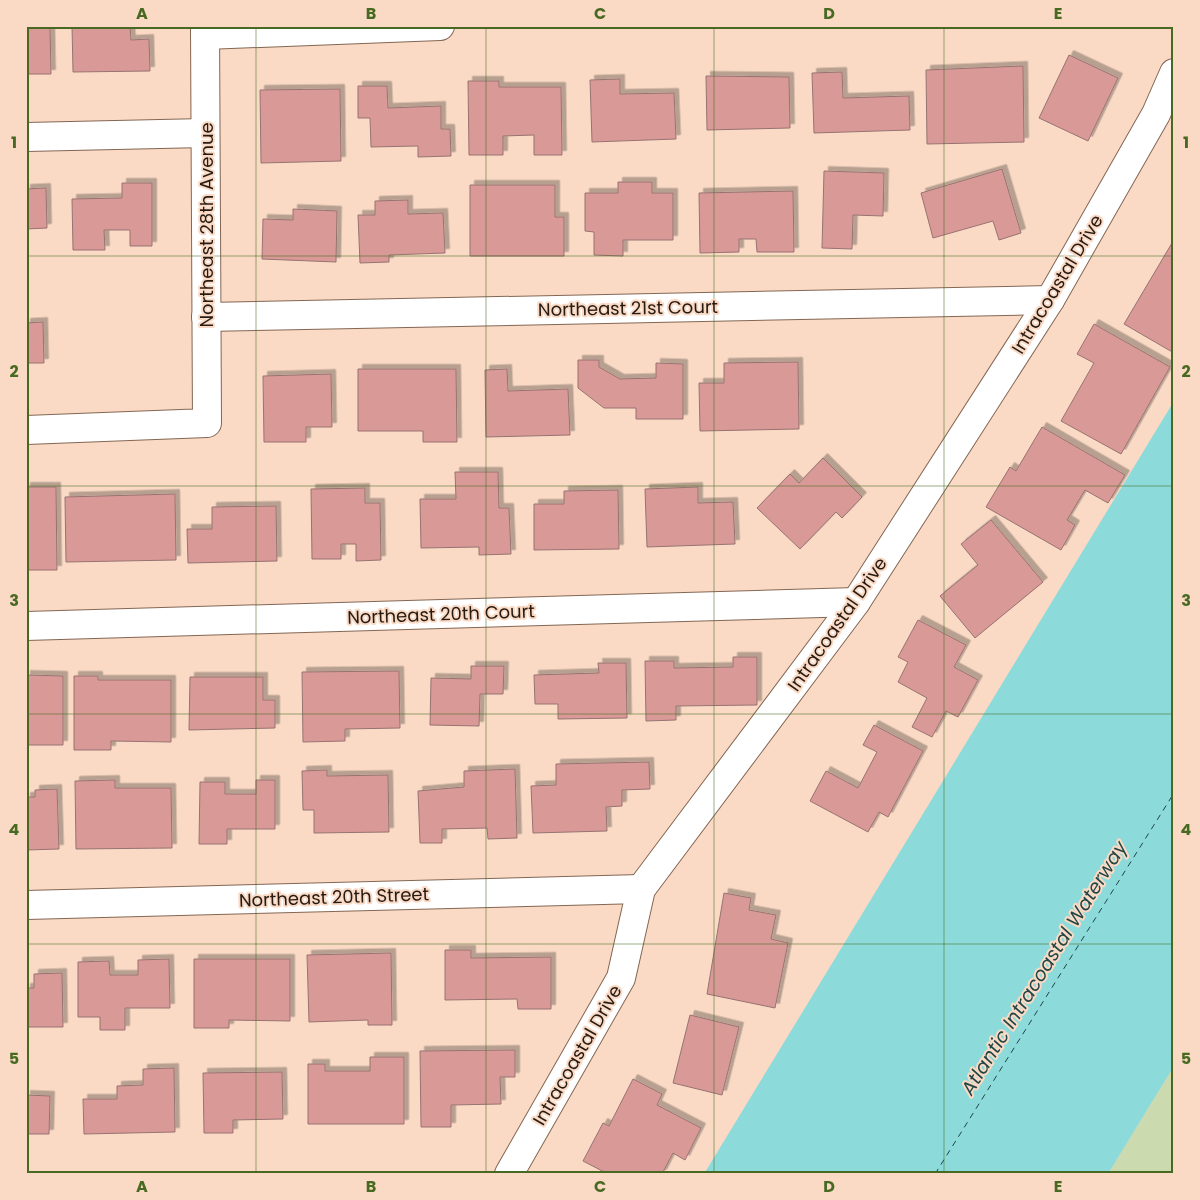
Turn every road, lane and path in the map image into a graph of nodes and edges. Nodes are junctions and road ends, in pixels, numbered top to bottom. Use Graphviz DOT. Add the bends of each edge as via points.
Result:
graph roads {
  1 [pos="440,26"];
  2 [pos="205,30"];
  3 [pos="1174,73"];
  4 [pos="205,133"];
  5 [pos="26,138"];
  6 [pos="1050,300"];
  7 [pos="206,317"];
  8 [pos="26,430"];
  9 [pos="856,602"];
  10 [pos="26,626"];
  11 [pos="641,888"];
  12 [pos="26,905"];
  13 [pos="509,1174"];
  1 -- 2 [label="street"];
  2 -- 4 [label="street, Northeast 28th Avenue"];
  3 -- 6 [label="street, Intracoastal Drive" via="1156,114"];
  4 -- 5 [label="street"];
  4 -- 7 [label="street, Northeast 28th Avenue"];
  6 -- 7 [label="street, Northeast 21st Court"];
  6 -- 9 [label="street, Intracoastal Drive"];
  7 -- 8 [label="street, Northeast 28th Avenue" via="207,423"];
  9 -- 10 [label="street, Northeast 20th Court"];
  9 -- 11 [label="street, Intracoastal Drive"];
  11 -- 12 [label="street, Northeast 20th Street"];
  11 -- 13 [label="street, Intracoastal Drive" via="621,978"];
}
